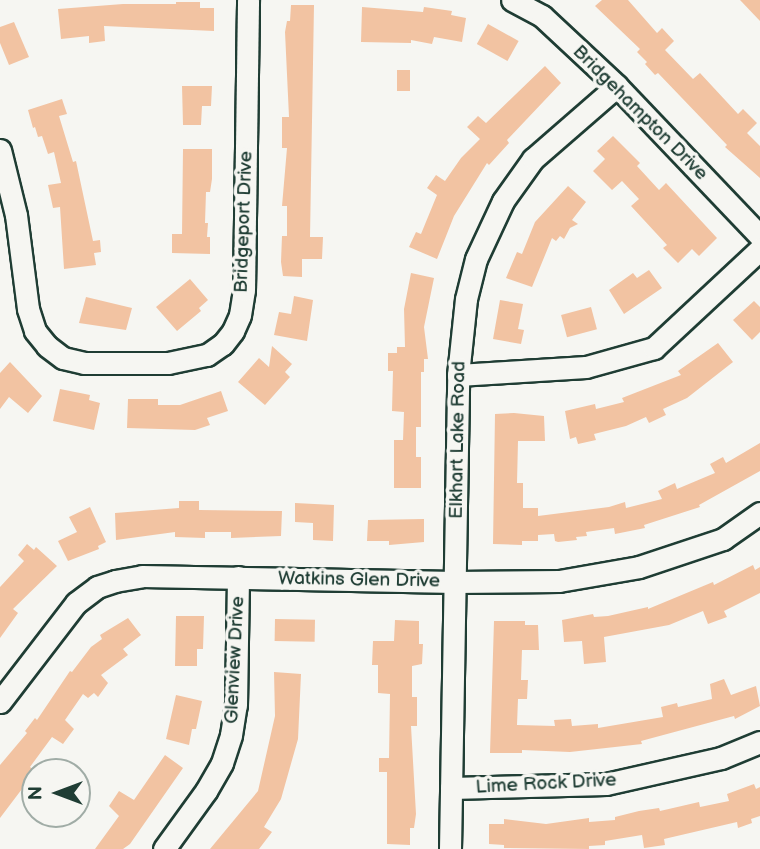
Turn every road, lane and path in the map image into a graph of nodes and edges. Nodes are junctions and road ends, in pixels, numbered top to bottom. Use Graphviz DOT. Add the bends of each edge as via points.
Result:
graph roads {
  1 [pos="248,0"];
  2 [pos="512,0"];
  3 [pos="617,86"];
  4 [pos="0,150"];
  5 [pos="760,236"];
  6 [pos="760,249"];
  7 [pos="458,375"];
  8 [pos="760,513"];
  9 [pos="238,577"];
  10 [pos="455,582"];
  11 [pos="0,702"];
  12 [pos="760,741"];
  13 [pos="451,788"];
  14 [pos="164,849"];
  15 [pos="450,849"];
  1 -- 4 [label="street, Bridgeport Drive" via="244,290 233,331 207,355 168,363 84,363 63,358 47,346 35,331 28,309 16,215"];
  2 -- 3 [label="street, Bridgehampton Drive" via="542,16"];
  3 -- 5 [label="street, Bridgehampton Drive"];
  3 -- 7 [label="street, Elkhart Lake Road" via="533,159 498,210 476,259 466,299"];
  6 -- 7 [label="street" via="654,348 586,367"];
  7 -- 10 [label="street, Elkhart Lake Road"];
  8 -- 10 [label="street, Watkins Glen Drive" via="723,538 639,567 559,581"];
  9 -- 10 [label="street, Watkins Glen Drive"];
  9 -- 11 [label="street, Watkins Glen Drive" via="142,576 97,587 58,623"];
  9 -- 14 [label="street, Glenview Drive" via="236,705 231,735 206,791"];
  10 -- 13 [label="street, Elkhart Lake Road"];
  12 -- 13 [label="street, Lime Rock Drive" via="721,758 606,784"];
  13 -- 15 [label="street, Elkhart Lake Road"];
}
